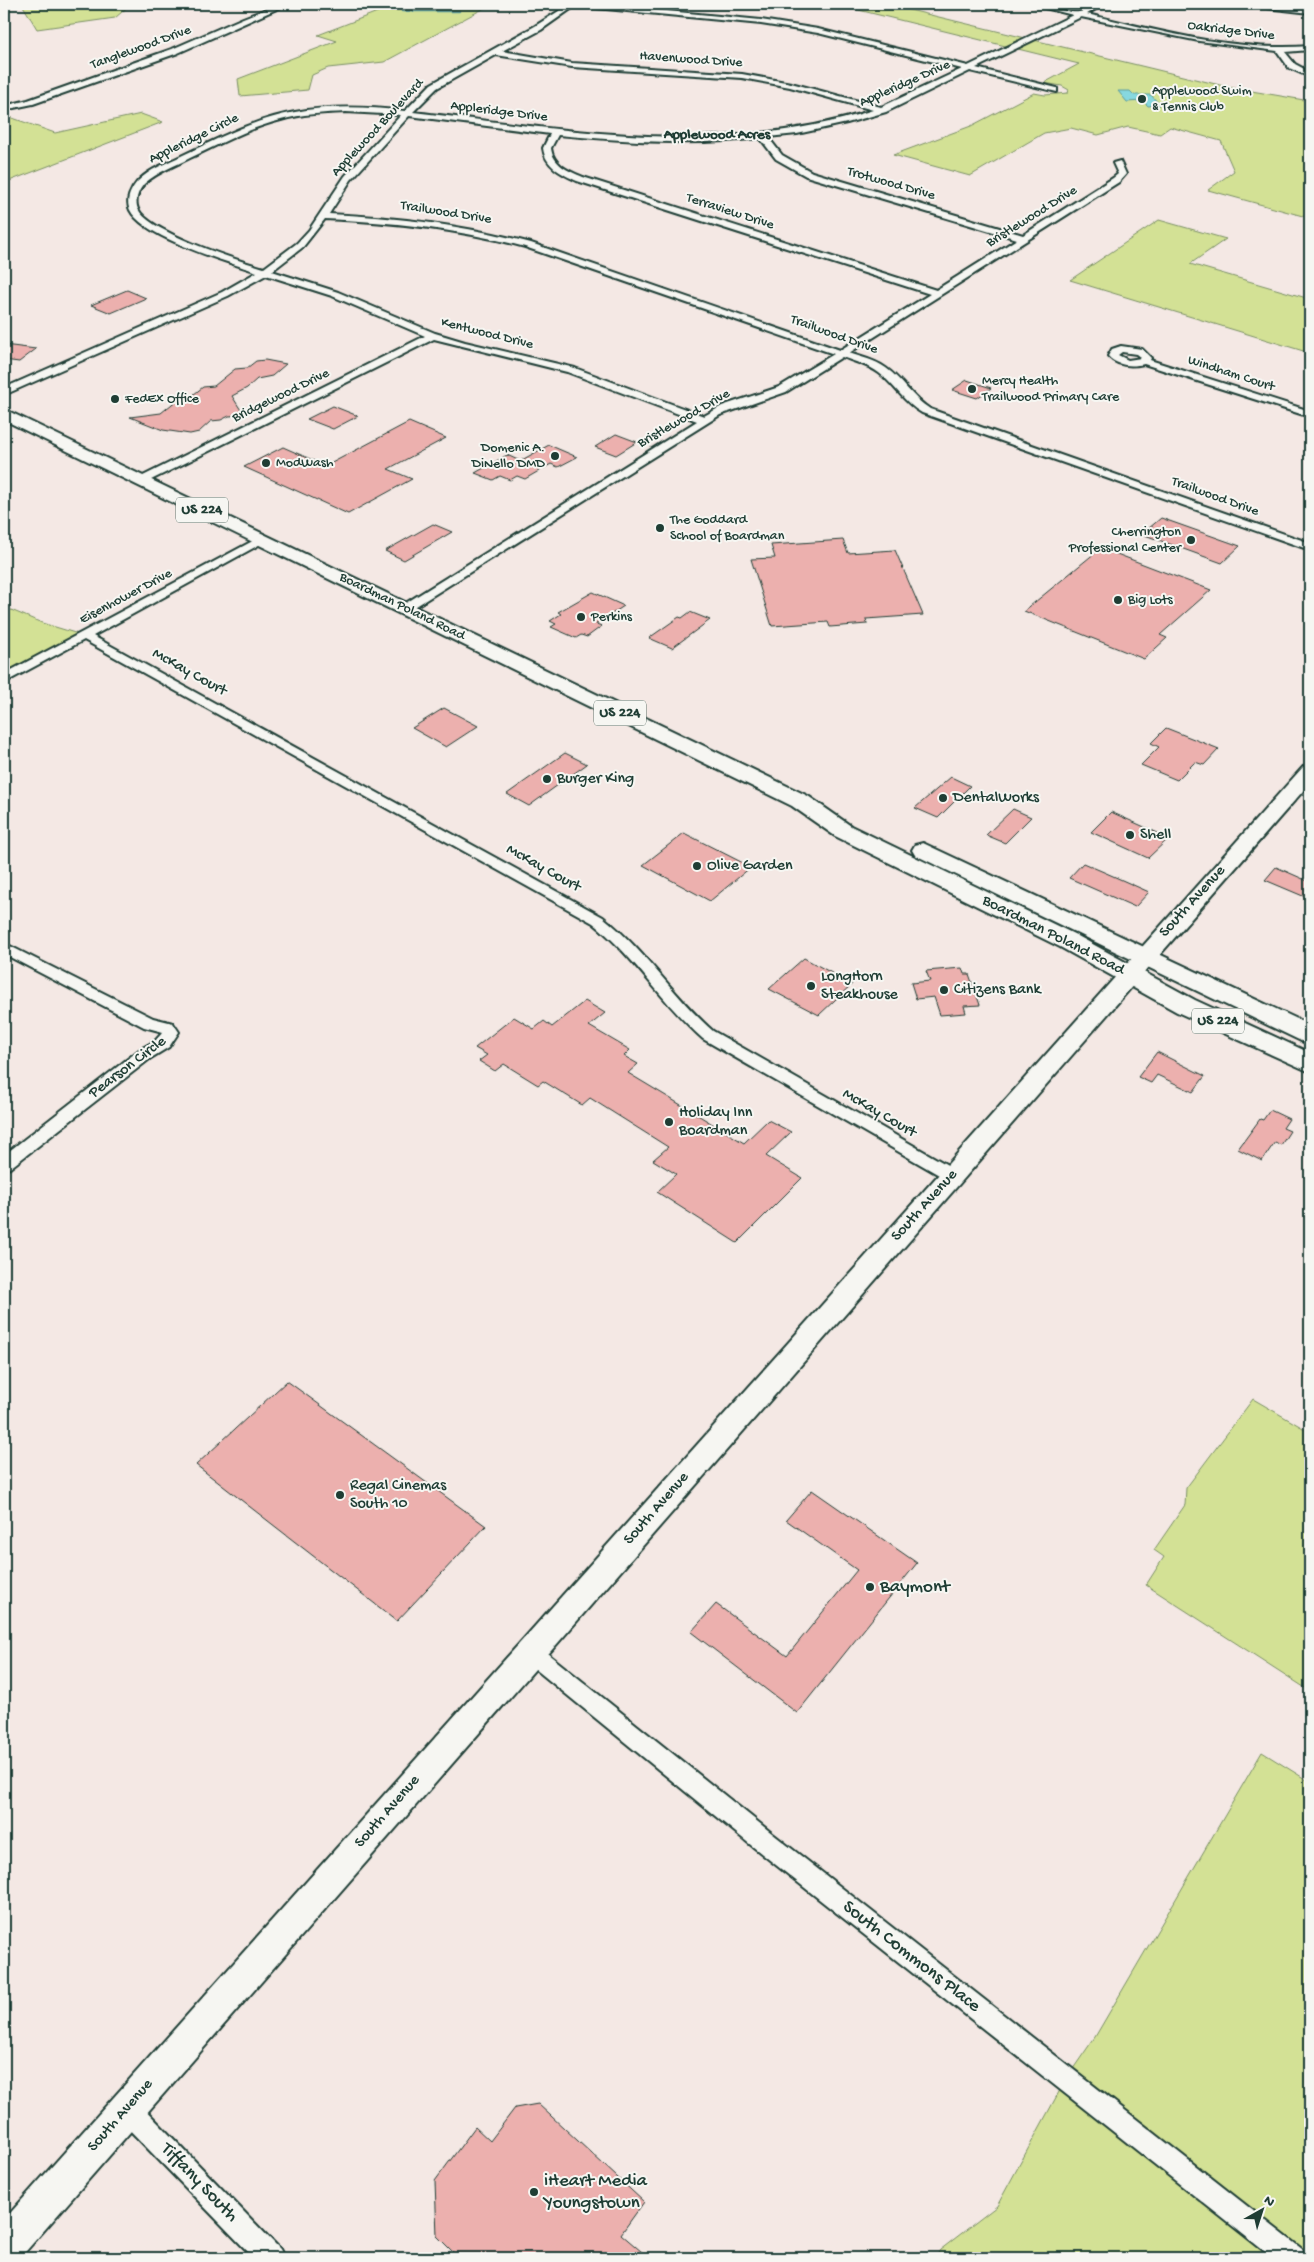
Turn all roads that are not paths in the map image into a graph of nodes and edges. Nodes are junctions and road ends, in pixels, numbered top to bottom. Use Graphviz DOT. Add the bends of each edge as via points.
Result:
graph roads {
  1 [pos="285,4"];
  2 [pos="575,4"];
  3 [pos="1032,4"];
  4 [pos="1102,4"];
  5 [pos="1250,4"];
  6 [pos="1310,11"];
  7 [pos="1080,15"];
  8 [pos="1310,48"];
  9 [pos="1279,49"];
  10 [pos="494,52"];
  11 [pos="969,69"];
  12 [pos="1310,75"];
  13 [pos="1054,90"];
  14 [pos="4,108"];
  15 [pos="883,110"];
  16 [pos="406,114"];
  17 [pos="556,131"];
  18 [pos="763,136"];
  19 [pos="1117,163"];
  20 [pos="322,216"];
  21 [pos="1025,238"];
  22 [pos="266,271"];
  23 [pos="938,293"];
  24 [pos="433,336"];
  25 [pos="842,354"];
  26 [pos="1144,360"];
  27 [pos="4,392"];
  28 [pos="4,414"];
  29 [pos="1310,414"];
  30 [pos="704,420"];
  31 [pos="141,481"];
  32 [pos="262,539"];
  33 [pos="1310,547"];
  34 [pos="405,609"];
  35 [pos="85,636"];
  36 [pos="4,679"];
  37 [pos="1310,771"];
  38 [pos="4,948"];
  39 [pos="1137,966"];
  40 [pos="1310,1036"];
  41 [pos="1310,1063"];
  42 [pos="4,1164"];
  43 [pos="952,1175"];
  44 [pos="530,1652"];
  45 [pos="127,2109"];
  46 [pos="4,2248"];
  47 [pos="270,2258"];
  48 [pos="1294,2258"];
  1 -- 14 [label="street, Tanglewood Drive" via="175,51 30,102"];
  2 -- 10 [label="street, Applewood Boulevard"];
  2 -- 11 [label="street" via="780,24"];
  3 -- 7 [label="street, Oakridge Drive"];
  4 -- 7 [label="street, Appleridge Drive"];
  5 -- 6 [label="street"];
  7 -- 9 [label="street, Oakridge Drive" via="1179,36"];
  7 -- 11 [label="street, Appleridge Drive"];
  8 -- 9 [label="street, Oakridge Drive"];
  9 -- 12 [label="street" via="1292,66"];
  10 -- 15 [label="street, Havenwood Drive" via="572,65 742,76 791,85"];
  10 -- 16 [label="street, Applewood Boulevard" via="434,86"];
  11 -- 13 [label="street"];
  11 -- 15 [label="street, Appleridge Drive"];
  15 -- 18 [label="street, Appleridge Drive" via="830,126"];
  16 -- 17 [label="street, Appleridge Drive"];
  16 -- 20 [label="street, Applewood Boulevard" via="348,178"];
  16 -- 22 [label="street, Appleridge Circle" via="344,110 274,119 168,165 149,176 136,190 134,208 150,228"];
  17 -- 18 [label="street, Appleridge Drive" via="675,139"];
  17 -- 23 [label="street, Terraview Drive" via="548,143 547,154 556,166 580,179"];
  18 -- 21 [label="street, Trotwood Drive" via="779,156 809,174"];
  19 -- 21 [label="street, Bristlewood Drive" via="1122,174 1120,178"];
  20 -- 22 [label="street, Applewood Boulevard" via="300,245"];
  20 -- 25 [label="street, Trailwood Drive" via="418,222 498,236"];
  21 -- 23 [label="street, Bristlewood Drive"];
  22 -- 24 [label="street, Kentwood Drive" via="335,294"];
  22 -- 27 [label="street, Applewood Boulevard" via="225,294"];
  23 -- 25 [label="street, Bristlewood Drive"];
  24 -- 30 [label="street, Kentwood Drive" via="571,370"];
  24 -- 31 [label="street, Bridgewood Drive"];
  25 -- 30 [label="street, Bristlewood Drive" via="786,388 736,403"];
  25 -- 33 [label="street, Trailwood Drive" via="886,372 906,398 926,411"];
  26 -- 29 [label="street, Windham Court"];
  28 -- 31 [label="main road, Boardman Poland Road / US 224"];
  30 -- 34 [label="street, Bristlewood Drive"];
  31 -- 32 [label="main road, Boardman Poland Road / US 224"];
  32 -- 34 [label="main road, Boardman Poland Road / US 224"];
  32 -- 35 [label="street, Eisenhower Drive"];
  34 -- 39 [label="main road, Boardman Poland Road / US 224" via="800,801 843,831 1068,941"];
  35 -- 36 [label="street, Eisenhower Drive"];
  35 -- 43 [label="street, McKay Court" via="598,920 618,934 681,1011 708,1035"];
  37 -- 39 [label="main road, South Avenue"];
  38 -- 42 [label="street, Pearson Circle" via="149,1024 168,1027 172,1032 165,1043 145,1054"];
  39 -- 40 [label="main road, Boardman Poland Road / US 224"];
  39 -- 41 [label="main road, Boardman Poland Road / US 224" via="1186,1006"];
  39 -- 43 [label="main road, South Avenue"];
  43 -- 44 [label="main road, South Avenue"];
  44 -- 45 [label="main road, South Avenue"];
  44 -- 48 [label="street, South Commons Place" via="760,1838"];
  45 -- 46 [label="main road, South Avenue"];
  45 -- 47 [label="street, Tiffany South"];
}
